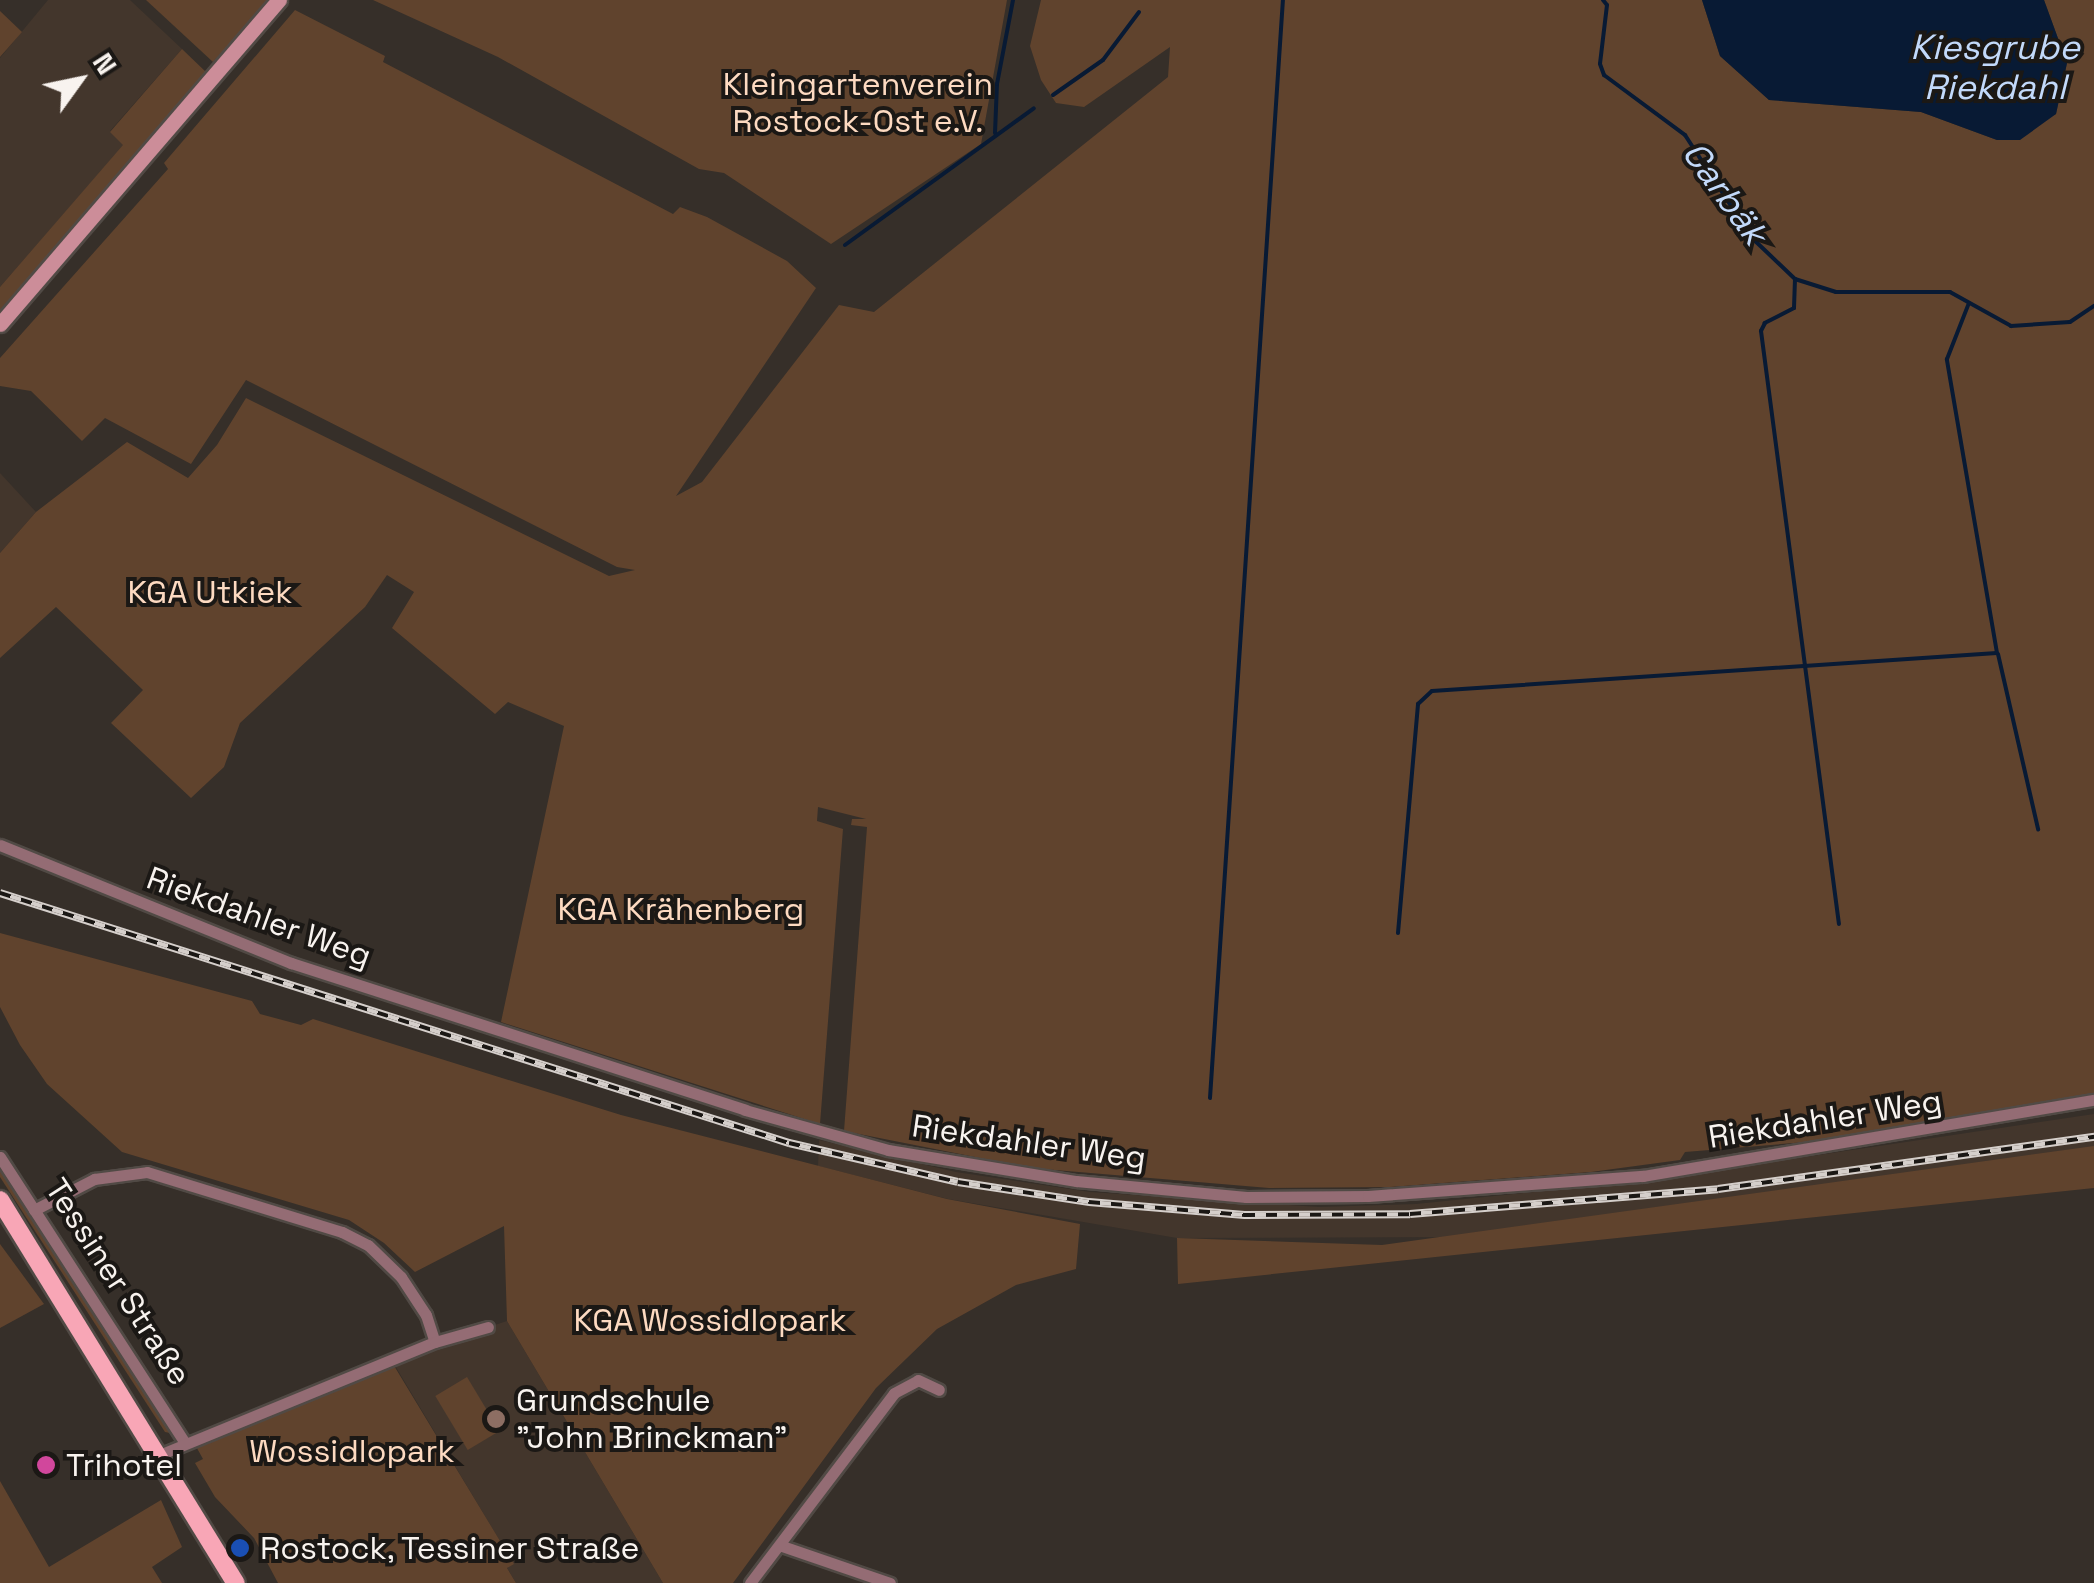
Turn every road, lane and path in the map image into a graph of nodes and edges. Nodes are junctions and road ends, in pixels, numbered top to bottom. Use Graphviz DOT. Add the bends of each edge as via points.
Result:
graph roads {
  1 [pos="280,0"];
  2 [pos="0,324"];
  3 [pos="0,845"];
  4 [pos="2094,1100"];
  5 [pos="0,1157"];
  6 [pos="0,1200"];
  7 [pos="34,1210"];
  8 [pos="488,1327"];
  9 [pos="435,1342"];
  10 [pos="939,1390"];
  11 [pos="184,1442"];
  12 [pos="159,1455"];
  13 [pos="782,1546"];
  14 [pos="848,1570"];
  15 [pos="236,1583"];
  16 [pos="750,1583"];
  17 [pos="856,1583"];
  18 [pos="890,1583"];
  1 -- 2 [label="main road"];
  3 -- 4 [label="street, Riekdahler Weg" via="291,962 745,1110 888,1150 1044,1177 1246,1197 1368,1196 1643,1176"];
  5 -- 7 [label="street, Tessiner Straße"];
  6 -- 12 [label="main road, Tessiner Straße"];
  7 -- 9 [label="street" via="94,1179 146,1172 324,1226 384,1258 426,1315"];
  7 -- 11 [label="street, Tessiner Straße"];
  8 -- 9 [label="street"];
  9 -- 11 [label="street"];
  10 -- 13 [label="street" via="918,1380 894,1393"];
  11 -- 12 [label="street"];
  12 -- 15 [label="main road, Tessiner Straße"];
  13 -- 14 [label="street"];
  13 -- 16 [label="street"];
  14 -- 17 [label="street"];
  14 -- 18 [label="street"];
}
